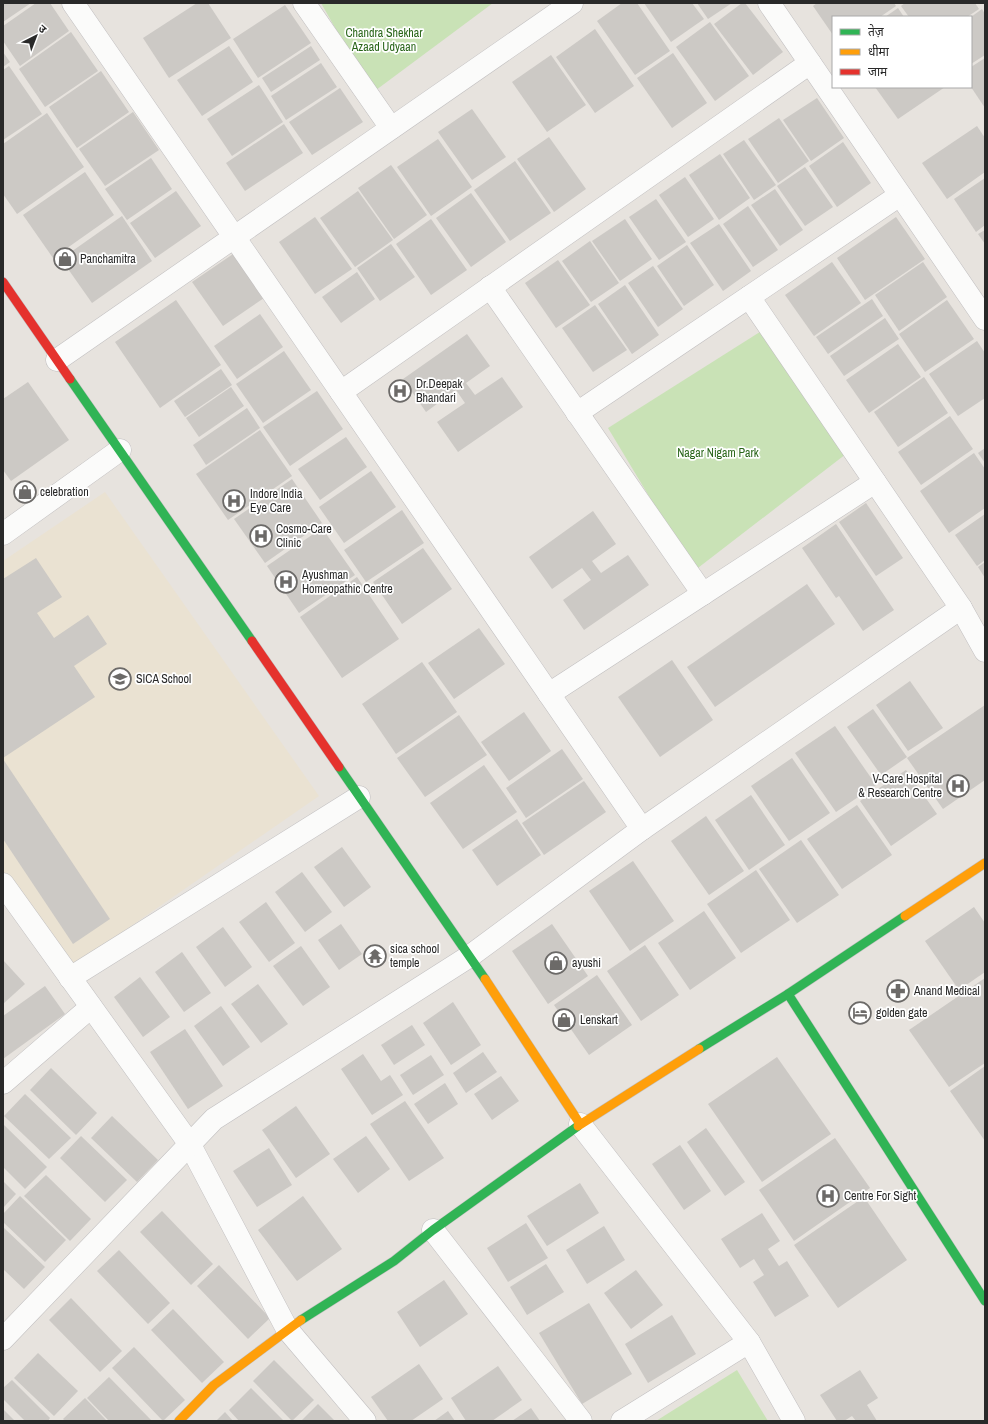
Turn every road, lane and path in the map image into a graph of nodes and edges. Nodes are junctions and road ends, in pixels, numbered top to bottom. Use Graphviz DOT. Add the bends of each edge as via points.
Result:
graph roads {
  1 [pos="73,3"];
  2 [pos="304,3"];
  3 [pos="769,3"];
  4 [pos="558,7"];
  5 [pos="810,63"];
  6 [pos="391,128"];
  7 [pos="900,195"];
  8 [pos="234,237"];
  9 [pos="3,282"];
  10 [pos="490,287"];
  11 [pos="749,297"];
  12 [pos="985,319"];
  13 [pos="57,360"];
  14 [pos="341,392"];
  15 [pos="577,413"];
  16 [pos="120,450"];
  17 [pos="875,482"];
  18 [pos="3,534"];
  19 [pos="703,594"];
  20 [pos="961,608"];
  21 [pos="985,651"];
  22 [pos="549,694"];
  23 [pos="359,797"];
  24 [pos="642,829"];
  25 [pos="982,870"];
  26 [pos="4,889"];
  27 [pos="470,956"];
  28 [pos="70,978"];
  29 [pos="788,994"];
  30 [pos="91,1007"];
  31 [pos="4,1081"];
  32 [pos="580,1124"];
  33 [pos="189,1143"];
  34 [pos="433,1230"];
  35 [pos="985,1301"];
  36 [pos="287,1329"];
  37 [pos="3,1339"];
  38 [pos="749,1342"];
  39 [pos="178,1421"];
  40 [pos="365,1421"];
  41 [pos="581,1421"];
  42 [pos="622,1421"];
  43 [pos="794,1421"];
  1 -- 8 [label="street"];
  2 -- 6 [label="street"];
  3 -- 5 [label="street"];
  4 -- 6 [label="street"];
  5 -- 7 [label="street"];
  5 -- 10 [label="street"];
  6 -- 8 [label="street"];
  7 -- 11 [label="street"];
  7 -- 12 [label="street"];
  8 -- 13 [label="street"];
  8 -- 14 [label="street"];
  9 -- 13 [label="street"];
  10 -- 14 [label="street"];
  10 -- 15 [label="street"];
  11 -- 15 [label="street"];
  11 -- 17 [label="street"];
  13 -- 16 [label="street"];
  14 -- 22 [label="street"];
  15 -- 19 [label="street"];
  16 -- 18 [label="street"];
  16 -- 23 [label="street"];
  17 -- 19 [label="street"];
  17 -- 20 [label="street"];
  19 -- 22 [label="street"];
  20 -- 21 [label="street"];
  20 -- 24 [label="street"];
  22 -- 24 [label="street"];
  23 -- 27 [label="street"];
  23 -- 28 [label="street"];
  24 -- 27 [label="street"];
  25 -- 29 [label="street"];
  26 -- 28 [label="street"];
  27 -- 32 [label="street"];
  27 -- 33 [label="street" via="214,1118"];
  28 -- 30 [label="street"];
  29 -- 32 [label="street"];
  29 -- 35 [label="street"];
  30 -- 31 [label="street"];
  30 -- 33 [label="street"];
  32 -- 34 [label="street"];
  32 -- 38 [label="street"];
  33 -- 36 [label="street"];
  33 -- 37 [label="street"];
  34 -- 36 [label="street" via="394,1261"];
  34 -- 41 [label="street"];
  36 -- 39 [label="street" via="214,1385"];
  36 -- 40 [label="street"];
  38 -- 42 [label="street"];
  38 -- 43 [label="street"];
}
